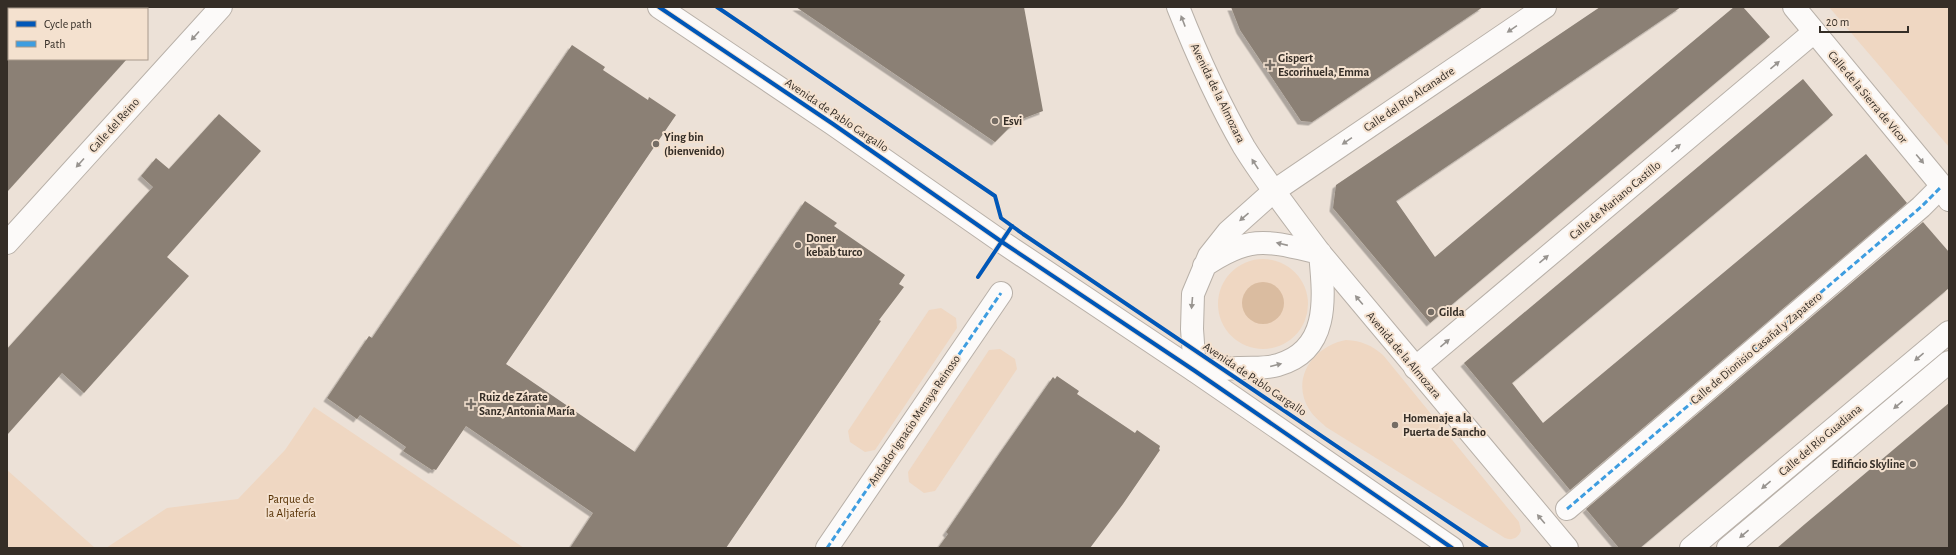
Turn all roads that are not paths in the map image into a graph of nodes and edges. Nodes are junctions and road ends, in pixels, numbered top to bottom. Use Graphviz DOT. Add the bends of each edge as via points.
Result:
graph roads {
  1 [pos="221,7"];
  2 [pos="659,7"];
  3 [pos="1178,7"];
  4 [pos="1545,7"];
  5 [pos="1794,7"];
  6 [pos="1814,32"];
  7 [pos="1274,191"];
  8 [pos="1947,192"];
  9 [pos="7,243"];
  10 [pos="1320,253"];
  11 [pos="1204,266"];
  12 [pos="1001,292"];
  13 [pos="1949,332"];
  14 [pos="1949,362"];
  15 [pos="1415,368"];
  16 [pos="1196,371"];
  17 [pos="1567,509"];
  18 [pos="827,548"];
  19 [pos="1452,548"];
  20 [pos="1567,548"];
  21 [pos="1691,548"];
  22 [pos="1728,548"];
  1 -- 9 [label="street, Calle del Reino, one-way"];
  2 -- 16 [label="street, Avenida de Pablo Gargallo" via="1002,242"];
  7 -- 3 [label="street, Avenida de la Almozara, one-way" via="1229,119"];
  4 -- 7 [label="street, Calle del Río Alcanadre, one-way"];
  5 -- 6 [label="street, Calle de la Sierra de Vicor"];
  6 -- 8 [label="street, Calle de la Sierra de Vicor, one-way"];
  15 -- 6 [label="street, Calle de Mariano Castillo, one-way"];
  7 -- 10 [label="street, Avenida de la Almozara"];
  7 -- 11 [label="street, Avenida de Pablo Gargallo, one-way" via="1228,232 1213,249"];
  8 -- 17 [label="street, Calle de Dionisio Casañal y Zapatero" via="1921,207"];
  10 -- 11 [label="street, one-way" via="1274,243 1253,243 1237,247"];
  15 -- 10 [label="street, Avenida de la Almozara, one-way"];
  16 -- 10 [label="street, one-way" via="1263,368 1278,365 1303,351 1320,326 1323,310"];
  11 -- 16 [label="street, Avenida de Pablo Gargallo, one-way" via="1191,305"];
  12 -- 18 [label="street, Andador Ignacio Menaya Reinoso"];
  13 -- 21 [label="street, Calle del Río Guadiana, one-way"];
  14 -- 22 [label="street, Calle del Río Guadiana, one-way"];
  20 -- 15 [label="street, Avenida de la Almozara, one-way"];
  16 -- 19 [label="street, Avenida de Pablo Gargallo"];
}
